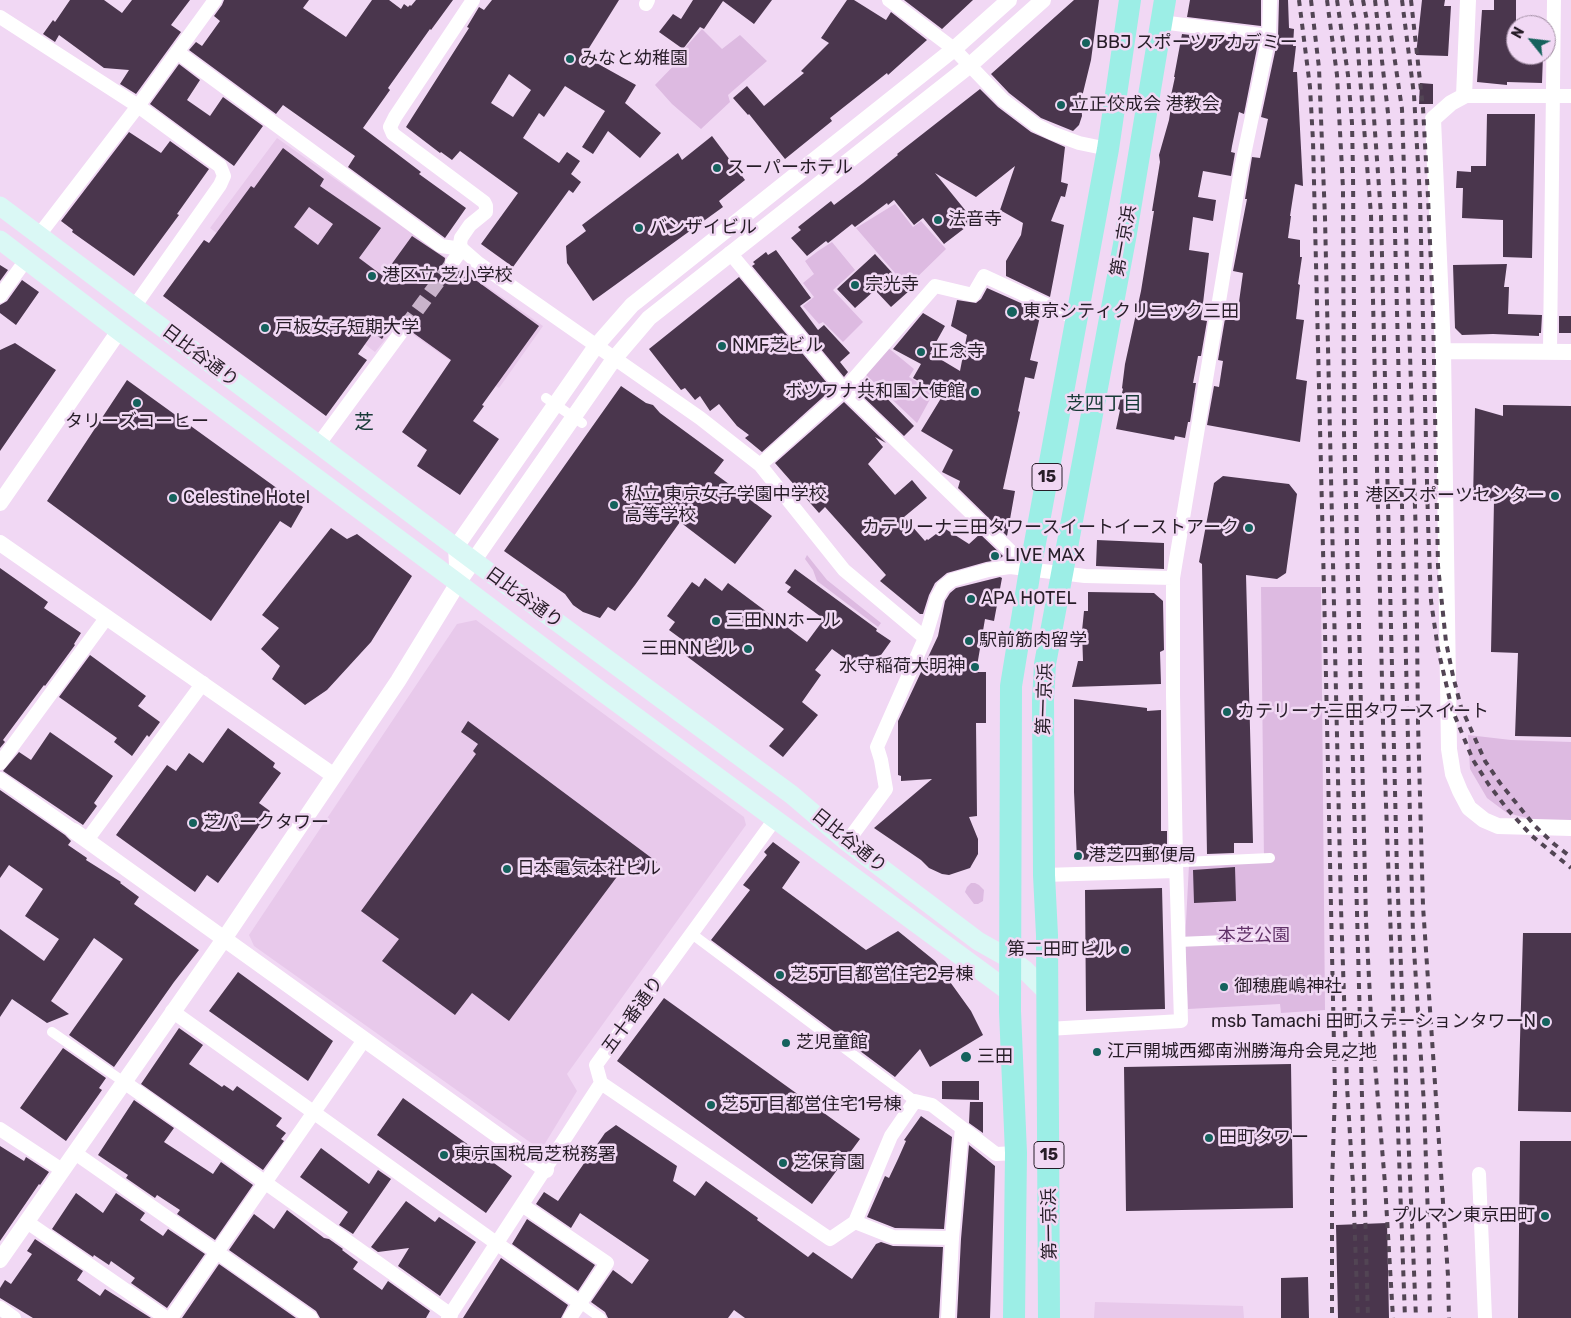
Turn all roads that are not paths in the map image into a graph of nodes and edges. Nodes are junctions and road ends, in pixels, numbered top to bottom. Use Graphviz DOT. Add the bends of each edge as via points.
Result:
graph roads {
  1 [pos="215,0"];
  2 [pos="473,0"];
  3 [pos="889,0"];
  4 [pos="1009,0"];
  5 [pos="1043,0"];
  6 [pos="1130,0"];
  7 [pos="1165,0"];
  8 [pos="1270,0"];
  9 [pos="1468,0"];
  10 [pos="1554,0"];
  11 [pos="0,17"];
  12 [pos="1161,22"];
  13 [pos="1269,36"];
  14 [pos="954,50"];
  15 [pos="177,52"];
  16 [pos="969,66"];
  17 [pos="1553,95"];
  18 [pos="1464,96"];
  19 [pos="1571,96"];
  20 [pos="138,106"];
  21 [pos="1108,148"];
  22 [pos="0,206"];
  23 [pos="39,236"];
  24 [pos="0,240"];
  25 [pos="462,249"];
  26 [pos="730,253"];
  27 [pos="26,260"];
  28 [pos="452,263"];
  29 [pos="0,296"];
  30 [pos="134,307"];
  31 [pos="1077,319"];
  32 [pos="406,327"];
  33 [pos="119,331"];
  34 [pos="596,346"];
  35 [pos="1443,351"];
  36 [pos="1550,352"];
  37 [pos="1571,352"];
  38 [pos="614,359"];
  39 [pos="844,390"];
  40 [pos="546,398"];
  41 [pos="582,423"];
  42 [pos="1054,441"];
  43 [pos="318,444"];
  44 [pos="1086,447"];
  45 [pos="760,465"];
  46 [pos="0,503"];
  47 [pos="0,543"];
  48 [pos="456,548"];
  49 [pos="474,561"];
  50 [pos="1030,570"];
  51 [pos="1062,574"];
  52 [pos="1173,578"];
  53 [pos="458,583"];
  54 [pos="107,617"];
  55 [pos="925,638"];
  56 [pos="203,683"];
  57 [pos="0,763"];
  58 [pos="333,775"];
  59 [pos="0,779"];
  60 [pos="775,819"];
  61 [pos="1571,828"];
  62 [pos="80,836"];
  63 [pos="847,842"];
  64 [pos="1270,858"];
  65 [pos="1180,866"];
  66 [pos="1044,875"];
  67 [pos="692,934"];
  68 [pos="1275,938"];
  69 [pos="224,939"];
  70 [pos="1178,942"];
  71 [pos="1010,959"];
  72 [pos="1047,992"];
  73 [pos="1010,993"];
  74 [pos="172,1011"];
  75 [pos="1048,1029"];
  76 [pos="52,1032"];
  77 [pos="364,1040"];
  78 [pos="124,1082"];
  79 [pos="601,1083"];
  80 [pos="915,1101"];
  81 [pos="313,1113"];
  82 [pos="962,1128"];
  83 [pos="0,1129"];
  84 [pos="75,1153"];
  85 [pos="1016,1153"];
  86 [pos="62,1170"];
  87 [pos="546,1170"];
  88 [pos="1479,1174"];
  89 [pos="265,1182"];
  90 [pos="522,1204"];
  91 [pos="27,1222"];
  92 [pos="855,1222"];
  93 [pos="952,1238"];
  94 [pos="497,1244"];
  95 [pos="217,1252"];
  96 [pos="0,1260"];
  97 [pos="580,1303"];
  98 [pos="0,1308"];
  99 [pos="450,1316"];
  100 [pos="14,1318"];
  101 [pos="166,1318"];
  102 [pos="172,1318"];
  103 [pos="311,1318"];
  104 [pos="570,1318"];
  105 [pos="601,1318"];
  106 [pos="948,1318"];
  107 [pos="1014,1318"];
  108 [pos="1049,1318"];
  109 [pos="1485,1318"];
  1 -- 15 [label="street"];
  2 -- 25 [label="street" via="390,127 393,134 484,202 486,212 470,225 461,238"];
  3 -- 14 [label="street"];
  4 -- 14 [label="street"];
  5 -- 16 [label="street"];
  6 -- 21 [label="highway, 第一京浜 / 15"];
  7 -- 12 [label="highway, 第一京浜 / 15"];
  8 -- 13 [label="street"];
  9 -- 18 [label="street"];
  10 -- 17 [label="street"];
  11 -- 20 [label="street"];
  12 -- 13 [label="street"];
  12 -- 44 [label="highway, 第一京浜 / 15"];
  13 -- 52 [label="street" via="1241,169"];
  14 -- 16 [label="street"];
  14 -- 34 [label="street" via="632,305"];
  15 -- 20 [label="street"];
  15 -- 25 [label="street" via="440,246"];
  16 -- 21 [label="street" via="1003,100 1036,125 1079,143"];
  16 -- 26 [label="street"];
  17 -- 18 [label="street"];
  17 -- 19 [label="street"];
  17 -- 36 [label="street"];
  18 -- 35 [label="street" via="1433,119"];
  20 -- 23 [label="street"];
  20 -- 30 [label="street" via="220,166 224,176"];
  21 -- 31 [label="highway, 第一京浜 / 15"];
  22 -- 23 [label="main road, 日比谷通り"];
  23 -- 30 [label="main road, 日比谷通り"];
  24 -- 27 [label="main road, 日比谷通り"];
  25 -- 28 [label="street"];
  25 -- 34 [label="street"];
  26 -- 38 [label="street" via="648,318"];
  26 -- 39 [label="street"];
  27 -- 29 [label="street"];
  27 -- 33 [label="main road, 日比谷通り"];
  30 -- 43 [label="main road, 日比谷通り"];
  31 -- 39 [label="street" via="984,276 973,295 935,286"];
  31 -- 42 [label="highway, 第一京浜 / 15"];
  32 -- 43 [label="street"];
  33 -- 46 [label="street"];
  33 -- 53 [label="main road, 日比谷通り"];
  34 -- 38 [label="street"];
  34 -- 48 [label="street"];
  35 -- 36 [label="street"];
  35 -- 61 [label="street" via="1452,774 1469,808 1484,820 1498,826"];
  36 -- 37 [label="street"];
  38 -- 45 [label="street" via="700,418"];
  38 -- 49 [label="street"];
  39 -- 45 [label="street"];
  39 -- 50 [label="street"];
  40 -- 41 [label="street"];
  42 -- 44 [label="highway"];
  42 -- 50 [label="highway, 第一京浜 / 15"];
  43 -- 48 [label="main road, 日比谷通り"];
  44 -- 51 [label="highway, 第一京浜 / 15"];
  45 -- 55 [label="street" via="844,570"];
  47 -- 54 [label="street"];
  48 -- 49 [label="main road, 日比谷通り"];
  48 -- 53 [label="street"];
  49 -- 53 [label="street"];
  49 -- 63 [label="main road, 日比谷通り" via="792,795"];
  50 -- 51 [label="street"];
  50 -- 55 [label="street" via="1001,568 952,580 937,598"];
  50 -- 71 [label="highway, 第一京浜 / 15" via="1010,686"];
  51 -- 52 [label="street"];
  51 -- 66 [label="highway, 第一京浜 / 15" via="1045,664"];
  52 -- 65 [label="street" via="1173,695"];
  53 -- 58 [label="street" via="398,681"];
  53 -- 60 [label="main road, 日比谷通り" via="600,692"];
  54 -- 56 [label="street"];
  54 -- 57 [label="street"];
  55 -- 63 [label="street" via="877,747 886,789"];
  56 -- 58 [label="street"];
  56 -- 62 [label="street"];
  58 -- 69 [label="street"];
  59 -- 62 [label="street"];
  60 -- 67 [label="street, 五十番通り"];
  60 -- 73 [label="main road, 日比谷通り"];
  62 -- 69 [label="street"];
  63 -- 71 [label="main road, 日比谷通り" via="978,941"];
  64 -- 65 [label="street"];
  65 -- 66 [label="street"];
  65 -- 70 [label="street"];
  66 -- 72 [label="highway, 第一京浜 / 15"];
  67 -- 79 [label="street, 五十番通り" via="596,1065"];
  67 -- 80 [label="street"];
  68 -- 70 [label="street"];
  69 -- 74 [label="street"];
  69 -- 77 [label="street"];
  70 -- 75 [label="street" via="1182,1021"];
  71 -- 72 [label="main road, 日比谷通り"];
  71 -- 73 [label="highway, 第一京浜 / 15"];
  72 -- 75 [label="highway, 第一京浜 / 15"];
  73 -- 85 [label="highway, 第一京浜 / 15"];
  74 -- 78 [label="street"];
  74 -- 81 [label="street"];
  75 -- 108 [label="highway, 第一京浜 / 15"];
  76 -- 78 [label="street"];
  77 -- 81 [label="street"];
  77 -- 87 [label="street"];
  78 -- 84 [label="street"];
  78 -- 89 [label="street"];
  79 -- 87 [label="street"];
  79 -- 92 [label="street" via="830,1239"];
  80 -- 82 [label="street" via="932,1106"];
  80 -- 92 [label="street" via="891,1136"];
  81 -- 89 [label="street"];
  81 -- 94 [label="street"];
  82 -- 85 [label="street" via="996,1154"];
  82 -- 93 [label="street"];
  83 -- 86 [label="street"];
  84 -- 86 [label="street"];
  84 -- 95 [label="street"];
  85 -- 107 [label="highway, 第一京浜 / 15"];
  86 -- 91 [label="street"];
  87 -- 90 [label="street"];
  88 -- 109 [label="street"];
  89 -- 95 [label="street"];
  89 -- 99 [label="street"];
  90 -- 94 [label="street"];
  90 -- 97 [label="street" via="607,1263"];
  91 -- 96 [label="street"];
  91 -- 101 [label="street"];
  92 -- 93 [label="street" via="893,1237"];
  93 -- 106 [label="street"];
  94 -- 97 [label="street"];
  94 -- 99 [label="street"];
  95 -- 102 [label="street"];
  95 -- 103 [label="street"];
  97 -- 104 [label="street"];
  97 -- 105 [label="street"];
  98 -- 100 [label="street"];
}
